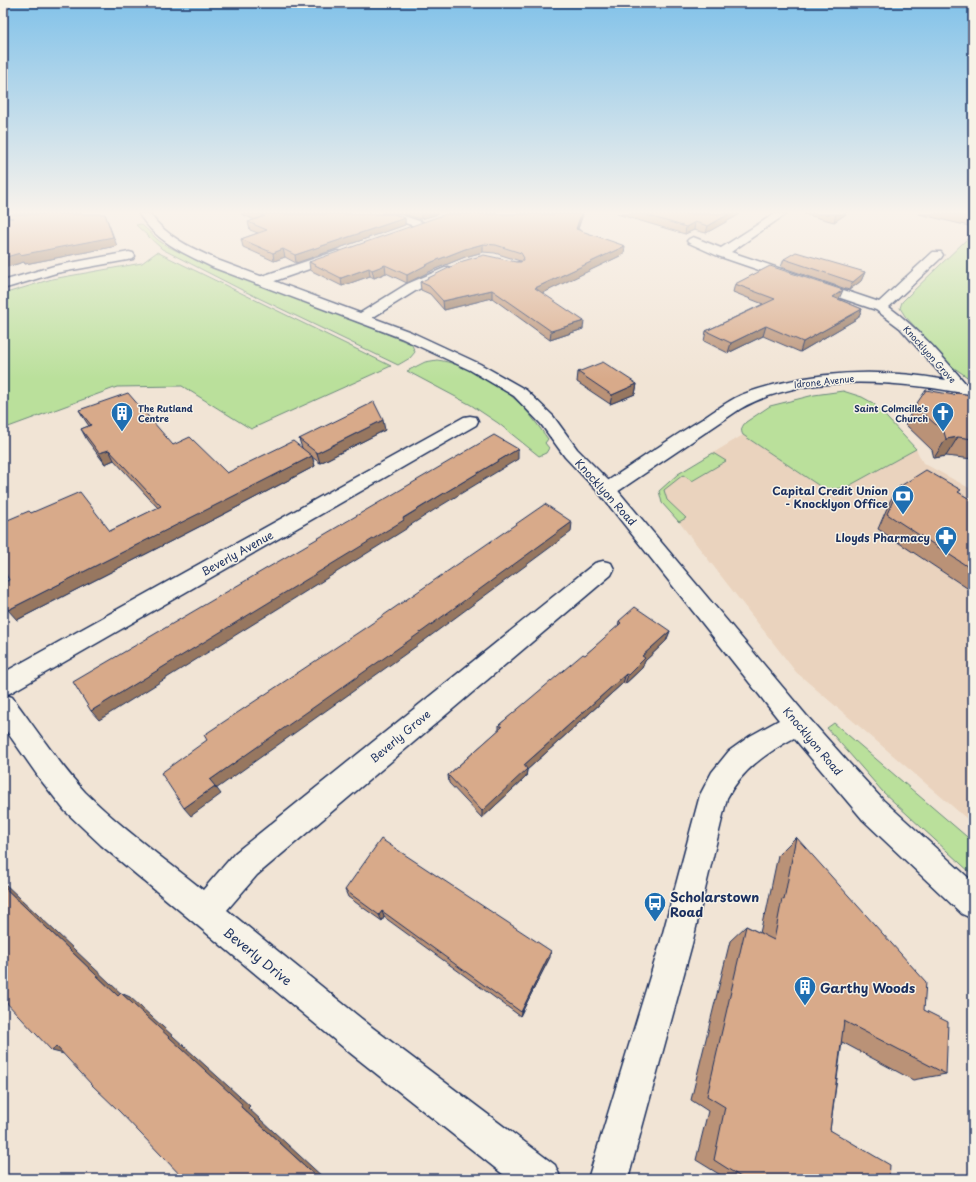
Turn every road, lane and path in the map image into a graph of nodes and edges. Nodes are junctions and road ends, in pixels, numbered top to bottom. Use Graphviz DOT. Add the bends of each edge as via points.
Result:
graph roads {
  1 [pos="59,269"];
  2 [pos="230,269"];
  3 [pos="295,269"];
  4 [pos="450,269"];
  5 [pos="770,269"];
  6 [pos="922,269"];
  7 [pos="261,281"];
  8 [pos="3,285"];
  9 [pos="881,307"];
  10 [pos="362,318"];
  11 [pos="966,388"];
  12 [pos="470,421"];
  13 [pos="607,490"];
  14 [pos="603,569"];
  15 [pos="3,685"];
  16 [pos="3,705"];
  17 [pos="797,723"];
  18 [pos="973,903"];
  19 [pos="204,912"];
  20 [pos="541,1179"];
  21 [pos="608,1179"];
  1 -- 8 [label="street"];
  2 -- 7 [label="street, Knocklyon Road"];
  3 -- 7 [label="street"];
  4 -- 10 [label="street" via="412,287"];
  5 -- 9 [label="street, Knocklyon Grove"];
  6 -- 9 [label="street"];
  7 -- 10 [label="street, Knocklyon Road"];
  9 -- 11 [label="street, Knocklyon Grove" via="904,325"];
  10 -- 13 [label="street, Knocklyon Road" via="439,349 520,393 547,420 571,453"];
  11 -- 13 [label="street, Idrone Avenue" via="894,378 843,377 794,383 742,401"];
  12 -- 15 [label="street, Beverly Avenue"];
  13 -- 17 [label="street, Knocklyon Road"];
  14 -- 19 [label="street, Beverly Grove" via="246,864"];
  16 -- 19 [label="street, Beverly Drive" via="75,801 111,835"];
  17 -- 18 [label="street, Knocklyon Road" via="873,810"];
  17 -- 21 [label="street" via="745,754 722,778 714,795 676,944"];
  19 -- 20 [label="street, Beverly Drive" via="362,1040"];
}
